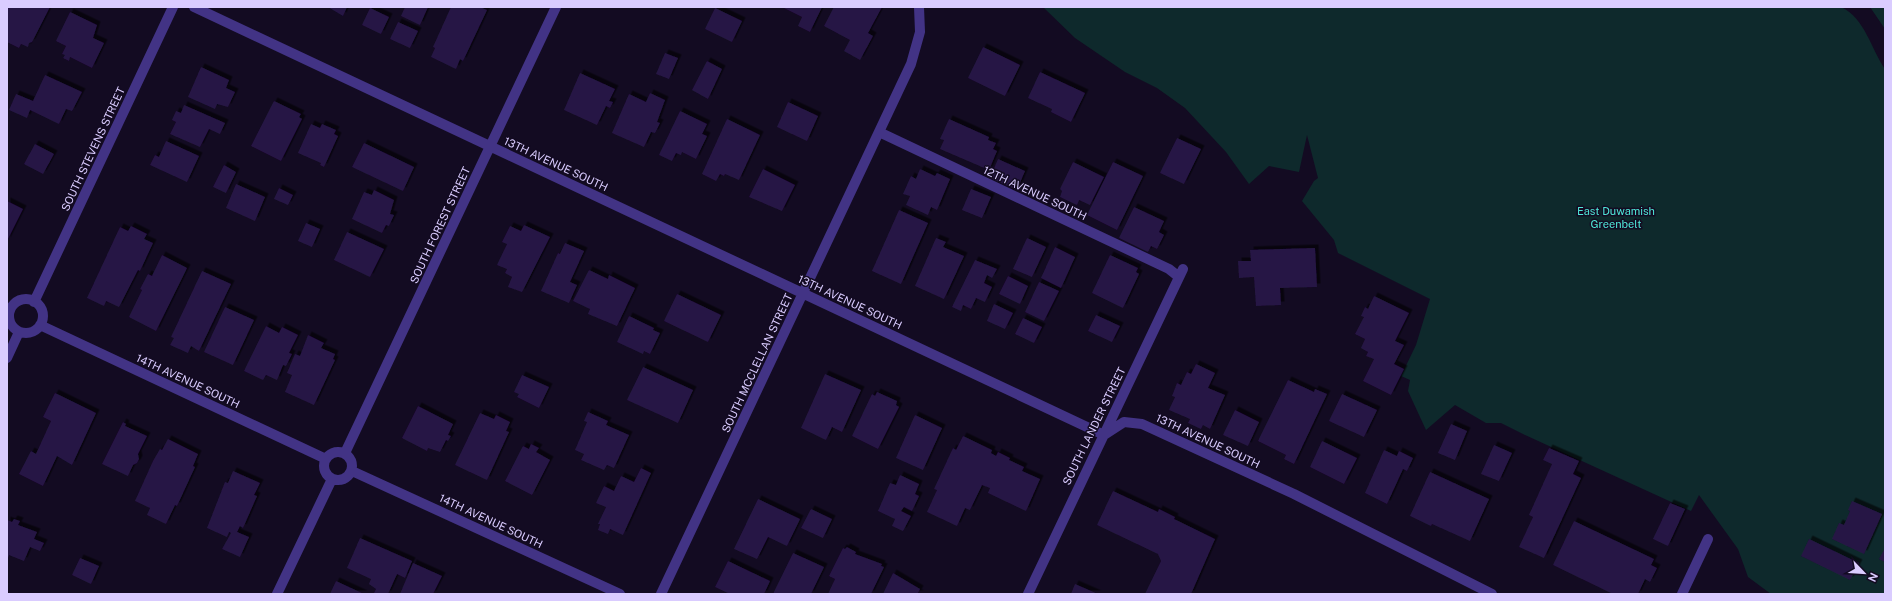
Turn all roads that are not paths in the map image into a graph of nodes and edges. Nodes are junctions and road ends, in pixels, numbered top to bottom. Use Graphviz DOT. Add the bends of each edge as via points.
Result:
graph roads {
  1 [pos="173,7"];
  2 [pos="194,7"];
  3 [pos="556,7"];
  4 [pos="918,7"];
  5 [pos="879,132"];
  6 [pos="490,146"];
  7 [pos="1181,273"];
  8 [pos="803,292"];
  9 [pos="34,302"];
  10 [pos="9,310"];
  11 [pos="40,325"];
  12 [pos="19,332"];
  13 [pos="7,358"];
  14 [pos="1104,435"];
  15 [pos="345,453"];
  16 [pos="326,459"];
  17 [pos="352,471"];
  18 [pos="332,479"];
  19 [pos="1708,539"];
  20 [pos="278,594"];
  21 [pos="620,594"];
  22 [pos="661,594"];
  23 [pos="1028,594"];
  24 [pos="1492,594"];
  25 [pos="1682,594"];
  1 -- 9 [label="street, SOUTH STEVENS STREET"];
  2 -- 6 [label="street, 13TH AVENUE SOUTH"];
  3 -- 6 [label="street, SOUTH FOREST STREET"];
  4 -- 5 [label="street, SOUTH MCCLELLAN STREET" via="920,32 917,45 911,64"];
  5 -- 7 [label="street, 12TH AVENUE SOUTH" via="1169,270"];
  5 -- 8 [label="street, SOUTH MCCLELLAN STREET"];
  6 -- 8 [label="street, 13TH AVENUE SOUTH"];
  6 -- 15 [label="street, SOUTH FOREST STREET"];
  7 -- 14 [label="street, SOUTH LANDER STREET"];
  8 -- 14 [label="street, 13TH AVENUE SOUTH"];
  8 -- 22 [label="street, SOUTH MCCLELLAN STREET"];
  9 -- 10 [label="street" via="21,300"];
  9 -- 11 [label="street" via="42,312"];
  10 -- 12 [label="street" via="10,322"];
  11 -- 12 [label="street" via="28,333"];
  11 -- 16 [label="street, 14TH AVENUE SOUTH"];
  12 -- 13 [label="street"];
  14 -- 23 [label="street, SOUTH LANDER STREET"];
  14 -- 24 [label="street, 13TH AVENUE SOUTH" via="1124,422 1142,424 1294,494"];
  15 -- 16 [label="street" via="334,452"];
  15 -- 17 [label="street" via="352,461"];
  16 -- 18 [label="street" via="324,468"];
  17 -- 18 [label="street" via="342,480"];
  17 -- 21 [label="street, 14TH AVENUE SOUTH"];
  18 -- 20 [label="street"];
  19 -- 25 [label="street"];
}
